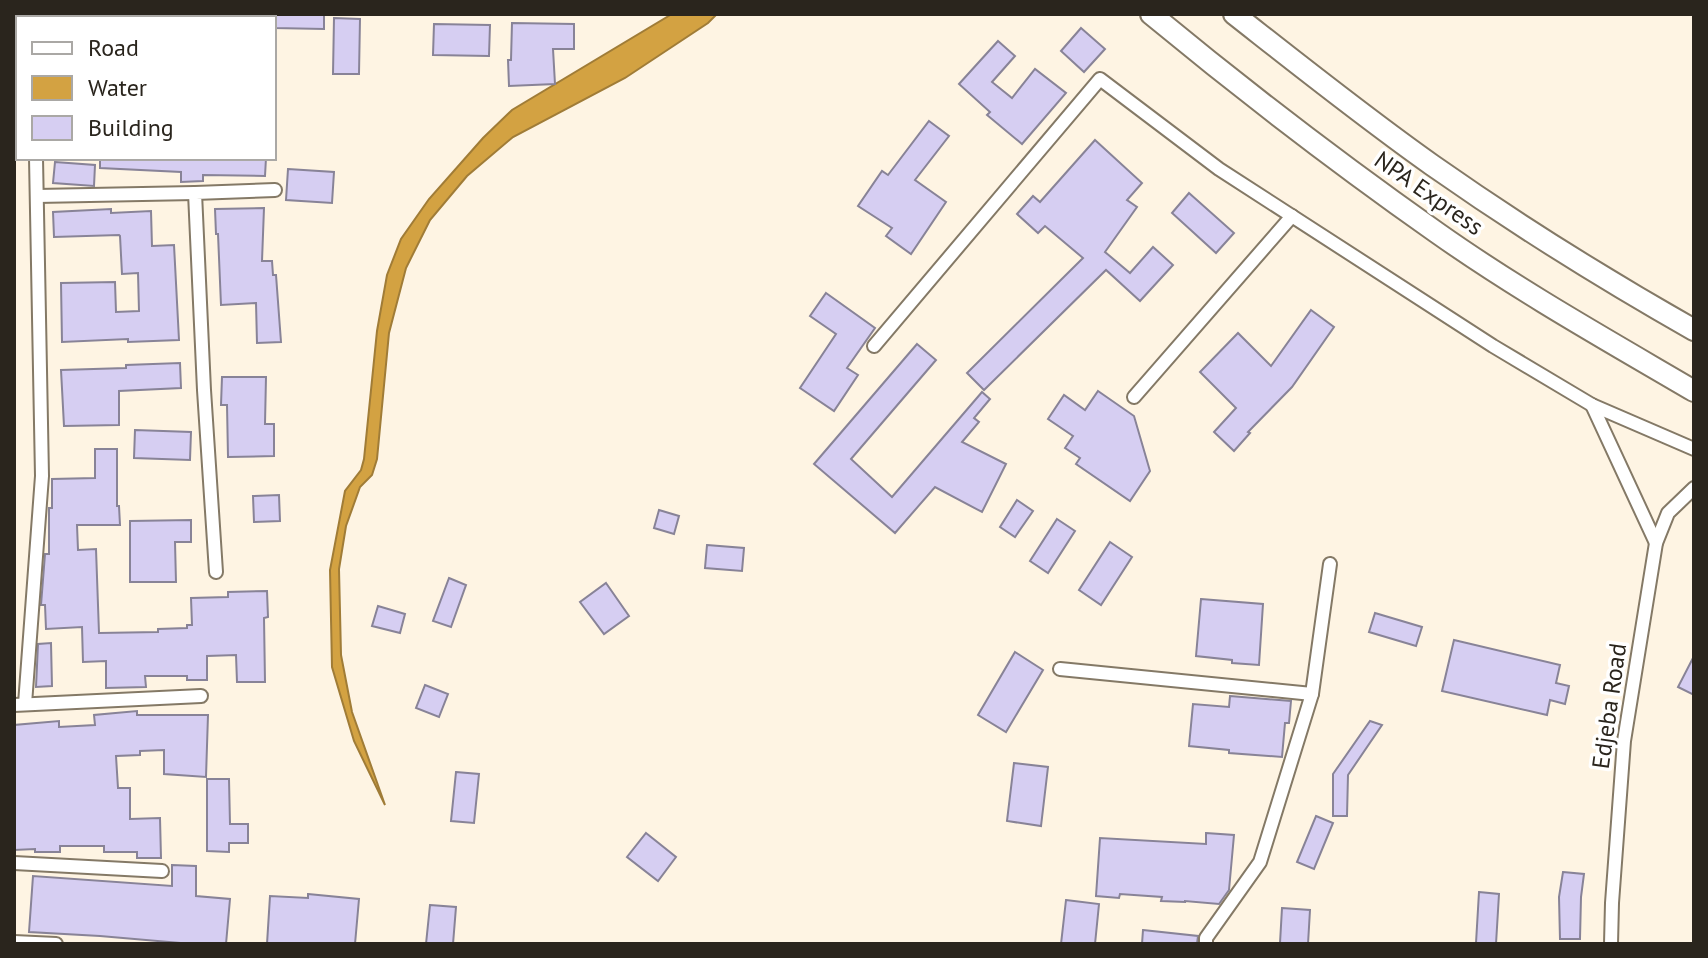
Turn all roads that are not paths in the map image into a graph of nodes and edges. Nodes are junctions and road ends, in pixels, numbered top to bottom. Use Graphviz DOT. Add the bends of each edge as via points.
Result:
graph roads {
  1 [pos="1151,14"];
  2 [pos="1234,14"];
  3 [pos="36,160"];
  4 [pos="275,190"];
  5 [pos="195,193"];
  6 [pos="37,196"];
  7 [pos="1292,216"];
  8 [pos="1694,330"];
  9 [pos="874,346"];
  10 [pos="1694,391"];
  11 [pos="1134,397"];
  12 [pos="1592,405"];
  13 [pos="1694,449"];
  14 [pos="1694,488"];
  15 [pos="1656,543"];
  16 [pos="1330,564"];
  17 [pos="216,572"];
  18 [pos="1060,669"];
  19 [pos="1312,694"];
  20 [pos="201,696"];
  21 [pos="19,704"];
  22 [pos="14,863"];
  23 [pos="162,871"];
  24 [pos="14,942"];
  25 [pos="56,944"];
  26 [pos="1206,944"];
  27 [pos="1611,944"];
  1 -- 10 [label="main road, NPA Express" via="1236,85 1437,233"];
  2 -- 8 [label="main road, NPA Express" via="1432,165"];
  3 -- 6 [label="street"];
  4 -- 5 [label="street"];
  5 -- 6 [label="street"];
  5 -- 17 [label="street"];
  6 -- 21 [label="street" via="42,476"];
  7 -- 9 [label="street" via="1219,169 1100,79"];
  7 -- 11 [label="street"];
  7 -- 12 [label="street"];
  12 -- 13 [label="street"];
  12 -- 15 [label="street"];
  14 -- 15 [label="street, Edjeba Road" via="1668,513"];
  15 -- 27 [label="street, Edjeba Road" via="1624,741"];
  16 -- 19 [label="street"];
  18 -- 19 [label="street"];
  19 -- 26 [label="street" via="1260,862"];
  20 -- 21 [label="street"];
  22 -- 23 [label="street"];
  24 -- 25 [label="street"];
}
